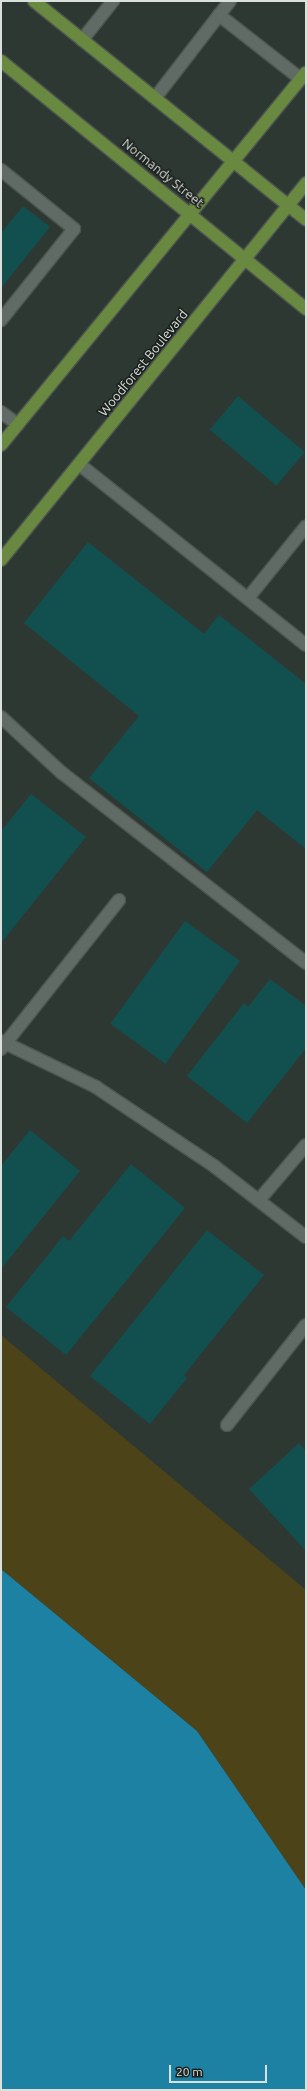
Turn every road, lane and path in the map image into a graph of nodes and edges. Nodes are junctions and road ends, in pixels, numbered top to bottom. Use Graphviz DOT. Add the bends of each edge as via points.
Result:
graph roads {
  1 [pos="34,1"];
  2 [pos="113,1"];
  3 [pos="230,1"];
  4 [pos="219,15"];
  5 [pos="82,40"];
  6 [pos="1,61"];
  7 [pos="304,76"];
  8 [pos="155,98"];
  9 [pos="234,161"];
  10 [pos="1,170"];
  11 [pos="306,183"];
  12 [pos="288,205"];
  13 [pos="190,214"];
  14 [pos="306,220"];
  15 [pos="245,259"];
  16 [pos="306,309"];
  17 [pos="1,320"];
  18 [pos="1,412"];
  19 [pos="18,425"];
  20 [pos="1,445"];
  21 [pos="79,464"];
  22 [pos="306,526"];
  23 [pos="1,560"];
  24 [pos="248,598"];
  25 [pos="306,644"];
  26 [pos="1,717"];
  27 [pos="119,900"];
  28 [pos="306,963"];
  29 [pos="3,1045"];
  30 [pos="306,1145"];
  31 [pos="259,1200"];
  32 [pos="306,1237"];
  33 [pos="306,1325"];
  34 [pos="227,1425"];
  1 -- 5 [label="main road"];
  2 -- 5 [label="lane"];
  3 -- 4 [label="lane"];
  4 -- 7 [label="lane"];
  4 -- 8 [label="lane"];
  5 -- 8 [label="main road"];
  6 -- 13 [label="main road, Normandy Street"];
  7 -- 9 [label="main road"];
  8 -- 9 [label="main road"];
  9 -- 12 [label="main road"];
  9 -- 13 [label="main road"];
  10 -- 17 [label="lane" via="74,229"];
  11 -- 12 [label="main road, Woodforest Boulevard"];
  12 -- 14 [label="main road"];
  12 -- 15 [label="main road, Woodforest Boulevard"];
  13 -- 15 [label="main road, Normandy Street"];
  13 -- 19 [label="main road"];
  15 -- 16 [label="main road, Normandy Street"];
  15 -- 21 [label="main road, Woodforest Boulevard"];
  18 -- 19 [label="lane"];
  19 -- 20 [label="main road"];
  21 -- 23 [label="main road, Woodforest Boulevard"];
  21 -- 24 [label="lane"];
  22 -- 24 [label="lane"];
  24 -- 25 [label="lane"];
  26 -- 28 [label="lane" via="62,773"];
  27 -- 29 [label="lane"];
  29 -- 31 [label="lane" via="96,1087 214,1166"];
  30 -- 31 [label="lane"];
  31 -- 32 [label="lane"];
  33 -- 34 [label="lane"];
}
